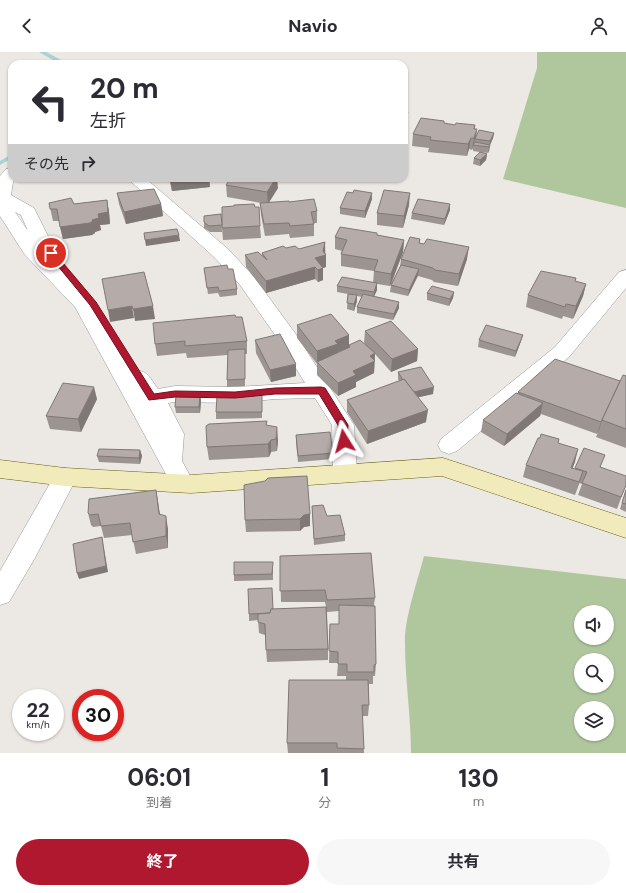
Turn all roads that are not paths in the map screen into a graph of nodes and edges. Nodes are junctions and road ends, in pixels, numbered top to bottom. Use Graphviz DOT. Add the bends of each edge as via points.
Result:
graph roads {
  1 [pos="8,178"];
  2 [pos="140,182"];
  3 [pos="2,196"];
  4 [pos="626,276"];
  5 [pos="321,390"];
  6 [pos="152,398"];
  7 [pos="449,445"];
  8 [pos="170,461"];
  9 [pos="0,469"];
  10 [pos="345,473"];
  11 [pos="65,477"];
  12 [pos="182,484"];
  13 [pos="626,528"];
  14 [pos="0,594"];
  1 -- 3 [label="street"];
  2 -- 5 [label="street" via="221,253 247,281"];
  3 -- 6 [label="street" via="28,212 43,244 93,304"];
  3 -- 8 [label="street" via="5,210 32,251 83,304"];
  4 -- 7 [label="street" via="562,352"];
  5 -- 6 [label="street" via="235,395 170,394"];
  5 -- 10 [label="street" via="343,425"];
  6 -- 8 [label="street" via="165,416 173,434"];
  8 -- 12 [label="street"];
  9 -- 11 [label="street"];
  10 -- 12 [label="street"];
  10 -- 13 [label="street" via="443,467"];
  11 -- 12 [label="street"];
  11 -- 14 [label="street"];
}
